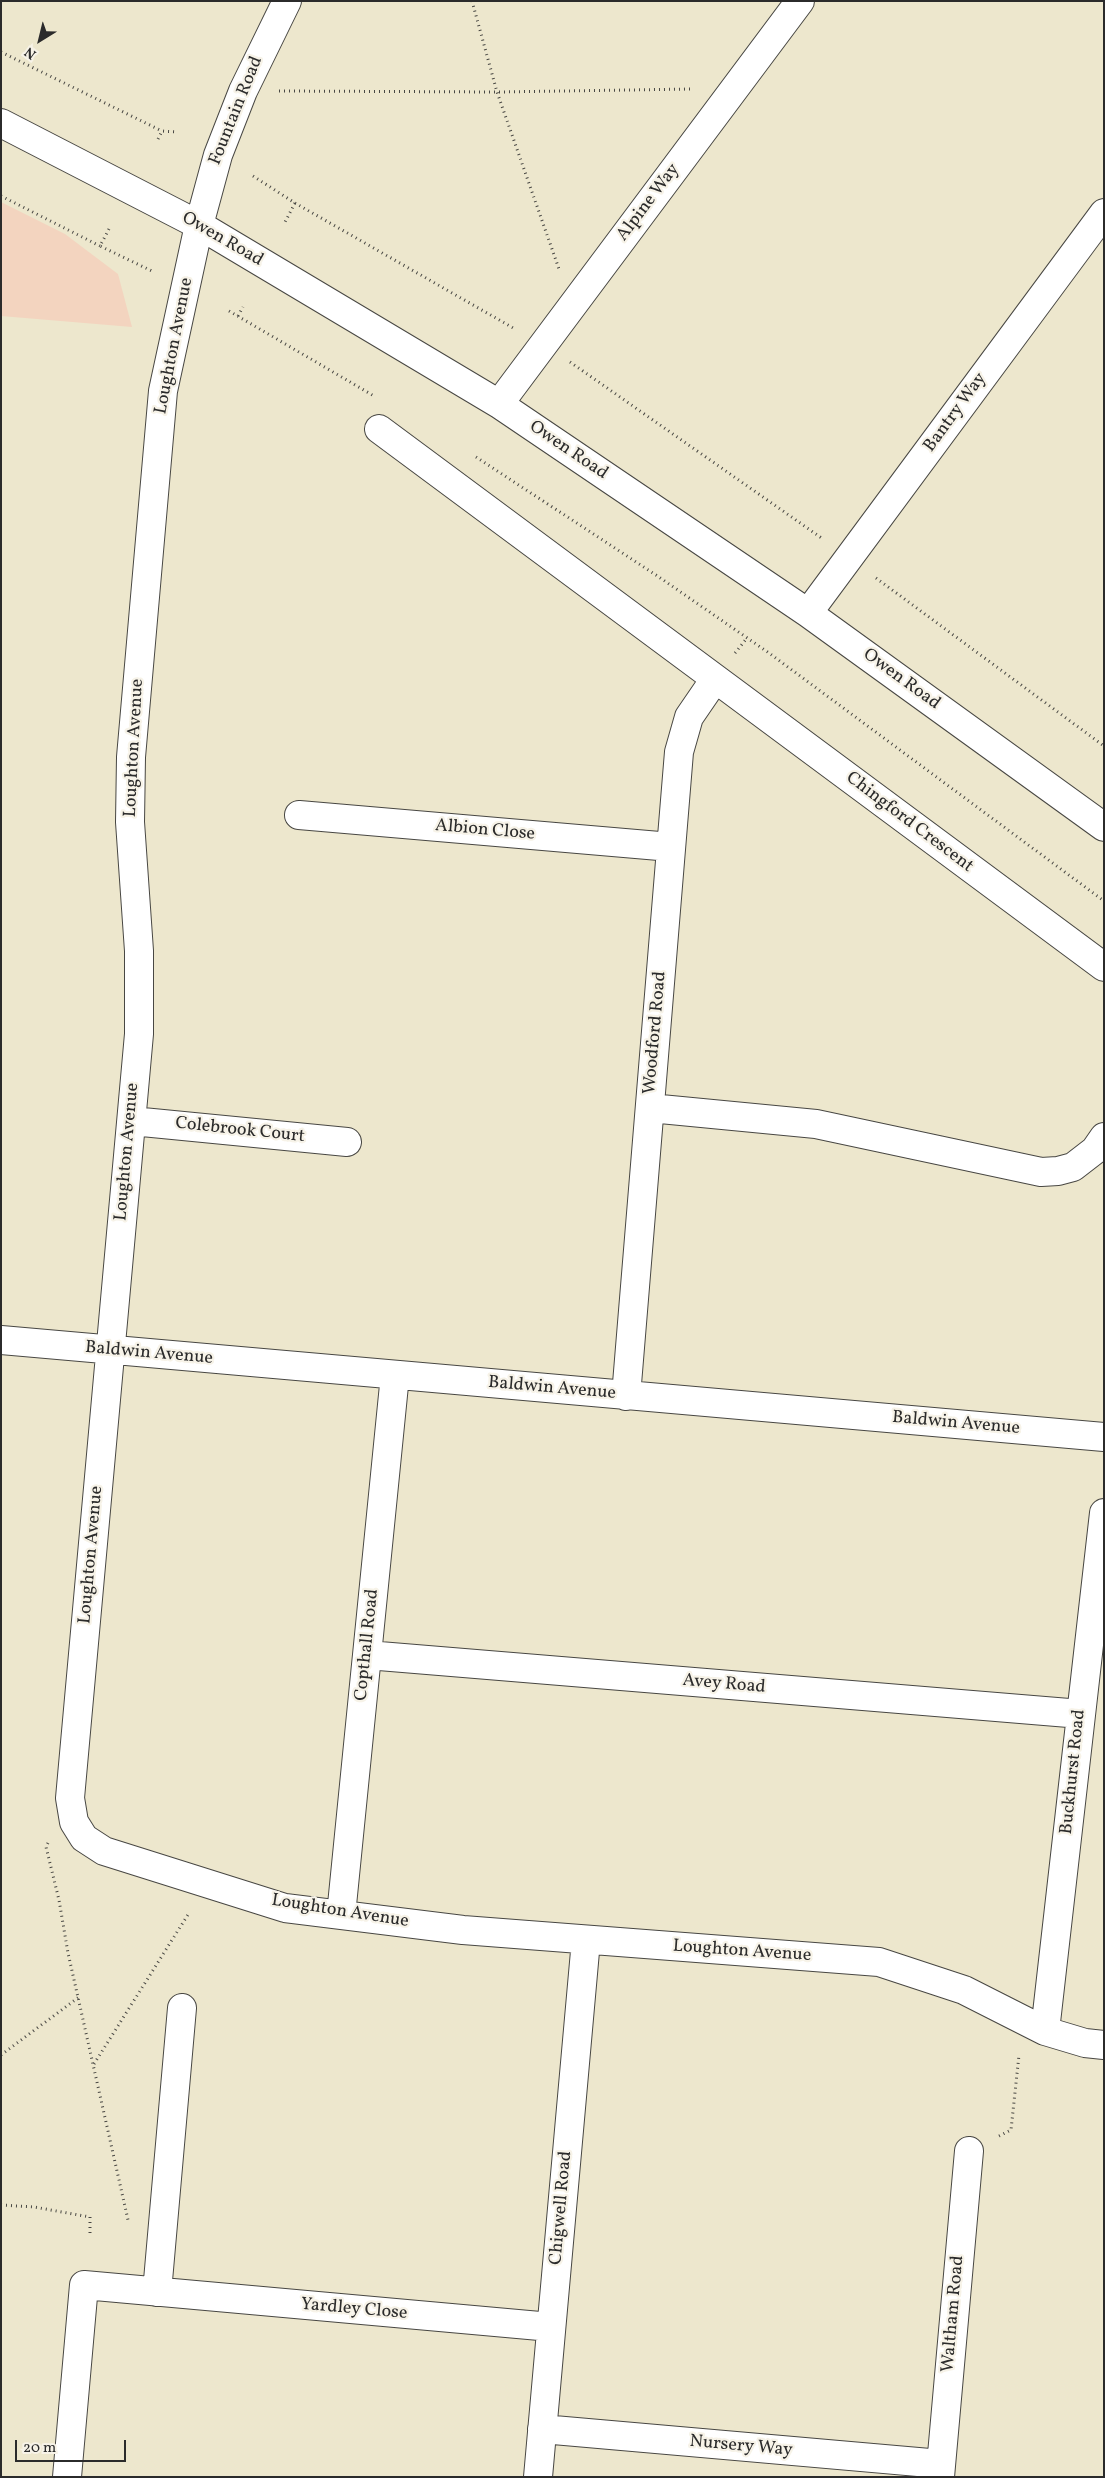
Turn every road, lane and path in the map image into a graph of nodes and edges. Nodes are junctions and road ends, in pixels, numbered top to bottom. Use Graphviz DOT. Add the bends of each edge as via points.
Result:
graph roads {
  1 [pos="287,1"];
  2 [pos="472,1"];
  3 [pos="800,1"];
  4 [pos="1,52"];
  5 [pos="736,88"];
  6 [pos="243,91"];
  7 [pos="497,92"];
  8 [pos="1,123"];
  9 [pos="162,131"];
  10 [pos="177,132"];
  11 [pos="158,139"];
  12 [pos="253,176"];
  13 [pos="1,196"];
  14 [pos="295,202"];
  15 [pos="1104,213"];
  16 [pos="284,224"];
  17 [pos="198,225"];
  18 [pos="109,229"];
  19 [pos="100,246"];
  20 [pos="158,274"];
  21 [pos="577,298"];
  22 [pos="242,307"];
  23 [pos="230,312"];
  24 [pos="238,316"];
  25 [pos="522,332"];
  26 [pos="568,360"];
  27 [pos="377,398"];
  28 [pos="498,404"];
  29 [pos="379,429"];
  30 [pos="476,456"];
  31 [pos="825,540"];
  32 [pos="871,575"];
  33 [pos="808,613"];
  34 [pos="715,679"];
  35 [pos="1104,746"];
  36 [pos="299,815"];
  37 [pos="1104,827"];
  38 [pos="672,847"];
  39 [pos="1104,901"];
  40 [pos="1104,967"];
  41 [pos="650,1108"];
  42 [pos="132,1121"];
  43 [pos="1104,1137"];
  44 [pos="347,1142"];
  45 [pos="1,1340"];
  46 [pos="110,1351"];
  47 [pos="395,1375"];
  48 [pos="626,1396"];
  49 [pos="1104,1437"];
  50 [pos="1104,1513"];
  51 [pos="367,1655"];
  52 [pos="1081,1714"];
  53 [pos="52,1836"];
  54 [pos="191,1910"];
  55 [pos="341,1916"];
  56 [pos="586,1940"];
  57 [pos="78,1997"];
  58 [pos="182,2008"];
  59 [pos="1045,2031"];
  60 [pos="1104,2045"];
  61 [pos="1020,2051"];
  62 [pos="1,2054"];
  63 [pos="94,2064"];
  64 [pos="1011,2130"];
  65 [pos="969,2151"];
  66 [pos="1,2204"];
  67 [pos="128,2221"];
  68 [pos="90,2236"];
  69 [pos="157,2292"];
  70 [pos="551,2327"];
  71 [pos="542,2429"];
  72 [pos="940,2471"];
  73 [pos="67,2477"];
  74 [pos="538,2477"];
  1 -- 6 [label="street, Fountain Road"];
  2 -- 7 [label="path"];
  3 -- 5 [label="street, Alpine Way"];
  4 -- 9 [label="path"];
  5 -- 7 [label="path"];
  5 -- 21 [label="street, Alpine Way"];
  6 -- 7 [label="path"];
  6 -- 17 [label="street, Fountain Road" via="218,155"];
  7 -- 21 [label="path" via="563,278"];
  8 -- 17 [label="street, Owen Road"];
  9 -- 10 [label="path"];
  9 -- 11 [label="path"];
  12 -- 14 [label="path"];
  13 -- 19 [label="path"];
  14 -- 16 [label="path"];
  14 -- 25 [label="path"];
  15 -- 33 [label="street, Bantry Way"];
  17 -- 28 [label="street, Owen Road"];
  17 -- 42 [label="street, Loughton Avenue" via="163,391 132,757 130,822 139,951"];
  18 -- 19 [label="path"];
  19 -- 20 [label="path"];
  21 -- 28 [label="street, Alpine Way"];
  22 -- 24 [label="path"];
  23 -- 24 [label="path"];
  24 -- 27 [label="path"];
  26 -- 31 [label="path"];
  28 -- 33 [label="street, Owen Road"];
  29 -- 34 [label="street"];
  30 -- 39 [label="path" via="769,653"];
  32 -- 35 [label="path"];
  33 -- 37 [label="street, Owen Road"];
  34 -- 38 [label="street, Woodford Road" via="689,717 682,735"];
  34 -- 40 [label="street, Chingford Crescent"];
  36 -- 38 [label="street, Albion Close"];
  38 -- 41 [label="street, Woodford Road"];
  41 -- 43 [label="street" via="816,1124 1041,1172 1073,1167 1095,1150"];
  41 -- 48 [label="street, Woodford Road"];
  42 -- 44 [label="street, Colebrook Court"];
  42 -- 46 [label="street, Loughton Avenue"];
  45 -- 46 [label="street, Baldwin Avenue"];
  46 -- 47 [label="street, Baldwin Avenue"];
  46 -- 55 [label="street, Loughton Avenue" via="70,1798 74,1822 84,1838 104,1851 285,1908"];
  47 -- 48 [label="street, Baldwin Avenue"];
  47 -- 51 [label="street, Copthall Road"];
  48 -- 49 [label="street, Baldwin Avenue"];
  50 -- 52 [label="street, Buckhurst Road"];
  51 -- 52 [label="street, Avey Road"];
  51 -- 55 [label="street, Copthall Road"];
  52 -- 59 [label="street, Buckhurst Road"];
  53 -- 57 [label="path" via="46,1847"];
  54 -- 63 [label="path"];
  55 -- 56 [label="street, Loughton Avenue"];
  56 -- 59 [label="street, Loughton Avenue" via="879,1962 964,1990"];
  56 -- 70 [label="street, Chigwell Road"];
  57 -- 62 [label="path"];
  57 -- 63 [label="path"];
  58 -- 69 [label="street"];
  59 -- 60 [label="street, Loughton Avenue"];
  61 -- 64 [label="path"];
  63 -- 67 [label="path"];
  65 -- 72 [label="street, Waltham Road"];
  66 -- 68 [label="path" via="90,2218"];
  69 -- 70 [label="street, Yardley Close"];
  69 -- 73 [label="street, Yardley Close" via="84,2285"];
  70 -- 71 [label="street, Chigwell Road"];
  71 -- 72 [label="street, Nursery Way"];
  71 -- 74 [label="street, Chigwell Road"];
}
